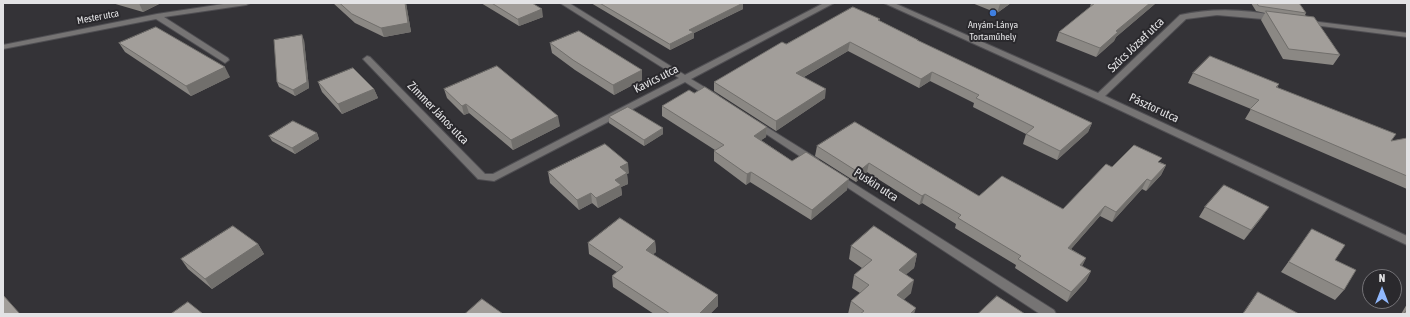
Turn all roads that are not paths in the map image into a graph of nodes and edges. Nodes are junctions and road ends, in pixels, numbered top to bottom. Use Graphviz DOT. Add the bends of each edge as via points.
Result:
graph roads {
  1 [pos="246,3"];
  2 [pos="564,3"];
  3 [pos="830,3"];
  4 [pos="888,3"];
  5 [pos="157,16"];
  6 [pos="1286,20"];
  7 [pos="1301,22"];
  8 [pos="1407,35"];
  9 [pos="3,47"];
  10 [pos="367,59"];
  11 [pos="225,60"];
  12 [pos="686,78"];
  13 [pos="1099,96"];
  14 [pos="720,100"];
  15 [pos="746,117"];
  16 [pos="494,178"];
  17 [pos="1407,241"];
  18 [pos="1050,314"];
  1 -- 5 [label="street, Mester utca"];
  2 -- 12 [label="street"];
  3 -- 12 [label="street, Kavics utca"];
  4 -- 13 [label="street, Pásztor utca"];
  5 -- 9 [label="street, Mester utca"];
  5 -- 11 [label="street"];
  6 -- 13 [label="street, Szűcs József utca" via="1215,12 1183,17"];
  7 -- 8 [label="street"];
  10 -- 16 [label="street, Zimmer János utca" via="482,177"];
  12 -- 14 [label="street"];
  12 -- 16 [label="street, Kavics utca"];
  13 -- 17 [label="street, Pásztor utca"];
  15 -- 18 [label="street, Puskin utca"];
}
